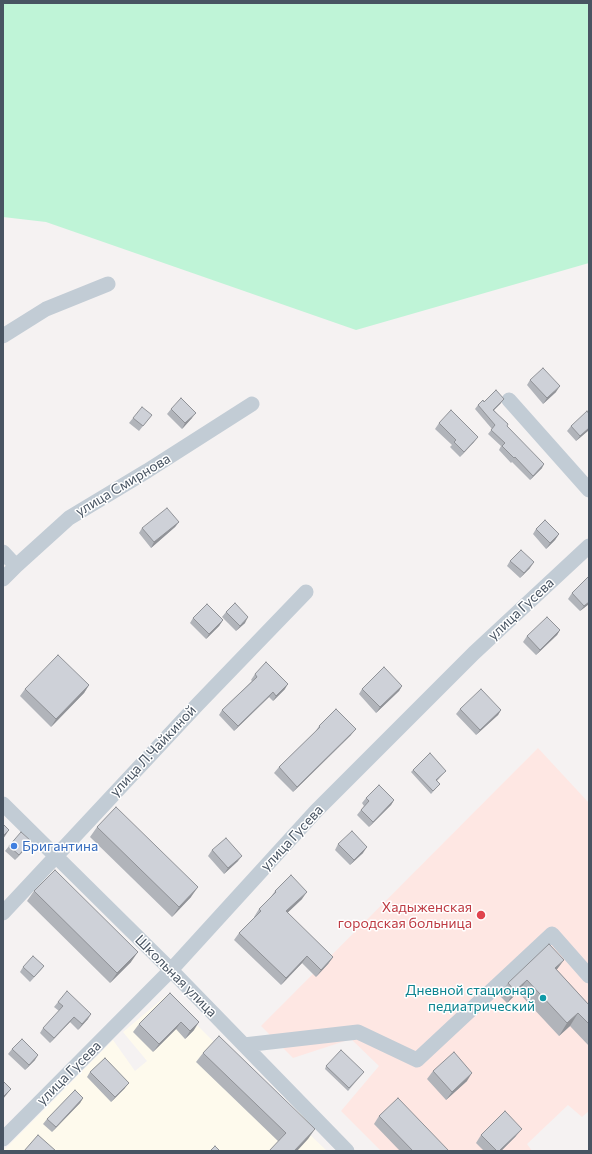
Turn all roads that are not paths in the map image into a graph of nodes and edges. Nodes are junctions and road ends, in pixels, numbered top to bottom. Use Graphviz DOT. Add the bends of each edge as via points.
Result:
graph roads {
  1 [pos="108,284"];
  2 [pos="3,336"];
  3 [pos="509,400"];
  4 [pos="252,404"];
  5 [pos="589,490"];
  6 [pos="589,546"];
  7 [pos="3,552"];
  8 [pos="16,566"];
  9 [pos="3,579"];
  10 [pos="306,592"];
  11 [pos="3,804"];
  12 [pos="56,856"];
  13 [pos="3,913"];
  14 [pos="171,970"];
  15 [pos="589,976"];
  16 [pos="244,1045"];
  17 [pos="3,1139"];
  18 [pos="347,1151"];
  1 -- 2 [label="street" via="46,309"];
  3 -- 5 [label="street"];
  4 -- 8 [label="street, улица Смирнова" via="69,518"];
  6 -- 14 [label="street, улица Гусева" via="474,653 322,806"];
  7 -- 8 [label="street"];
  8 -- 9 [label="street, улица Смирнова"];
  10 -- 12 [label="street, улица Л.Чайкиной"];
  11 -- 12 [label="street, Школьная улица"];
  12 -- 13 [label="street, улица Л.Чайкиной"];
  12 -- 14 [label="street, Школьная улица"];
  14 -- 16 [label="street, Школьная улица"];
  14 -- 17 [label="street, улица Гусева"];
  15 -- 16 [label="street" via="552,934 417,1060 358,1032"];
  16 -- 18 [label="street, Школьная улица"];
}
